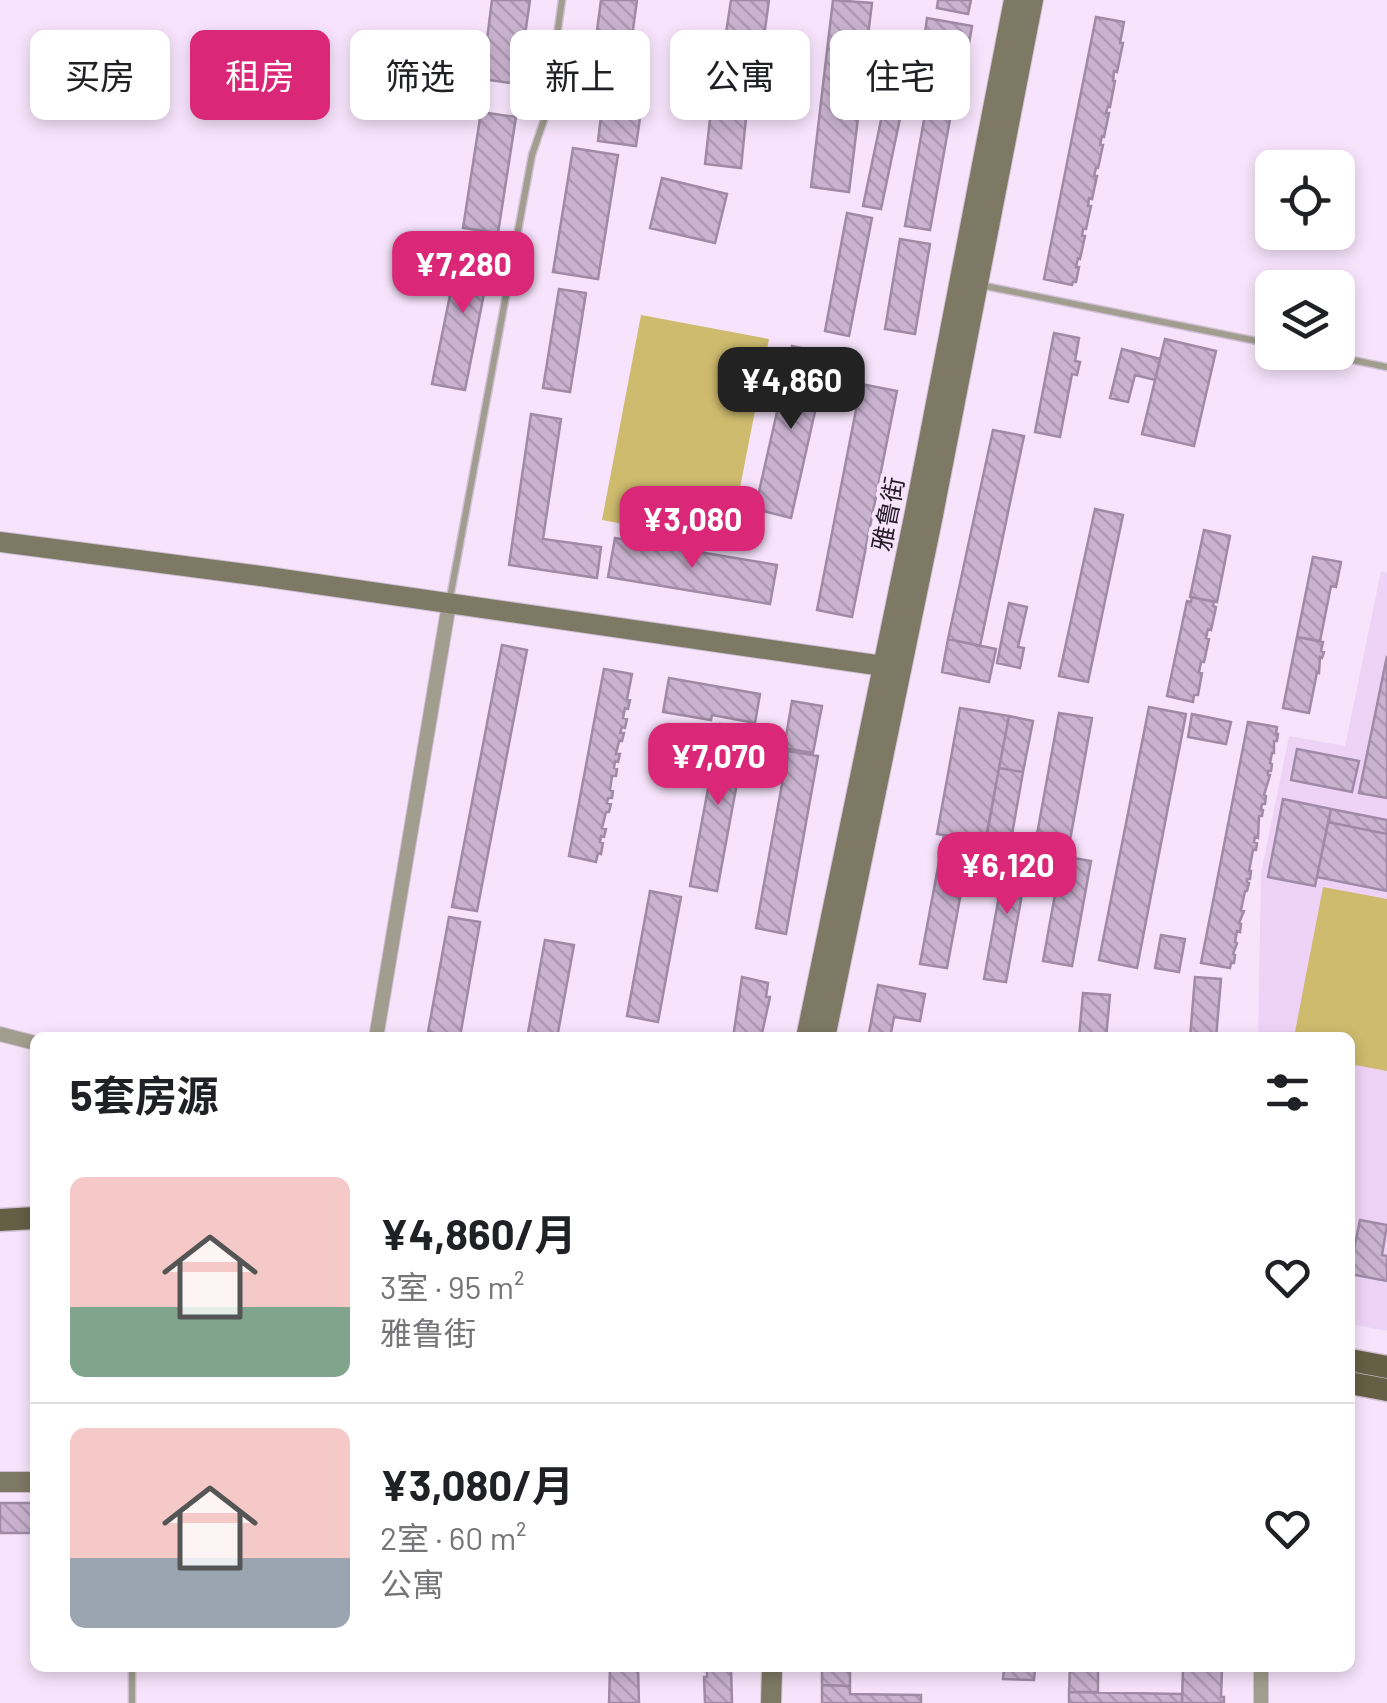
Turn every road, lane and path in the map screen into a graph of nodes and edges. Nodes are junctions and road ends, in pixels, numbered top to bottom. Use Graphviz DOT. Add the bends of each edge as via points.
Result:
graph roads {
  1 [pos="562,0"];
  2 [pos="1014,0"];
  3 [pos="1033,0"];
  4 [pos="978,285"];
  5 [pos="1255,341"];
  6 [pos="1355,361"];
  7 [pos="1387,368"];
  8 [pos="0,542"];
  9 [pos="449,604"];
  10 [pos="883,666"];
  11 [pos="377,1032"];
  12 [pos="807,1032"];
  13 [pos="826,1032"];
  14 [pos="0,1034"];
  15 [pos="30,1042"];
  16 [pos="30,1218"];
  17 [pos="0,1220"];
  18 [pos="1355,1361"];
  19 [pos="1387,1368"];
  20 [pos="1355,1384"];
  21 [pos="1387,1390"];
  22 [pos="0,1482"];
  23 [pos="30,1482"];
  24 [pos="132,1672"];
  25 [pos="772,1672"];
  26 [pos="1261,1672"];
  27 [pos="132,1703"];
  28 [pos="771,1703"];
  29 [pos="1260,1703"];
  1 -- 9 [label="lane" via="546,114 532,155"];
  2 -- 10 [label="main road, 雅鲁街"];
  3 -- 4 [label="main road, 雅鲁街"];
  4 -- 5 [label="lane"];
  4 -- 13 [label="main road, 雅鲁街"];
  6 -- 7 [label="lane"];
  8 -- 9 [label="main road"];
  9 -- 10 [label="main road"];
  9 -- 11 [label="street"];
  10 -- 12 [label="main road, 雅鲁街"];
  14 -- 15 [label="street"];
  16 -- 17 [label="main road"];
  18 -- 19 [label="main road"];
  20 -- 21 [label="main road"];
  22 -- 23 [label="main road"];
  24 -- 27 [label="lane"];
  25 -- 28 [label="main road"];
  26 -- 29 [label="street"];
}
